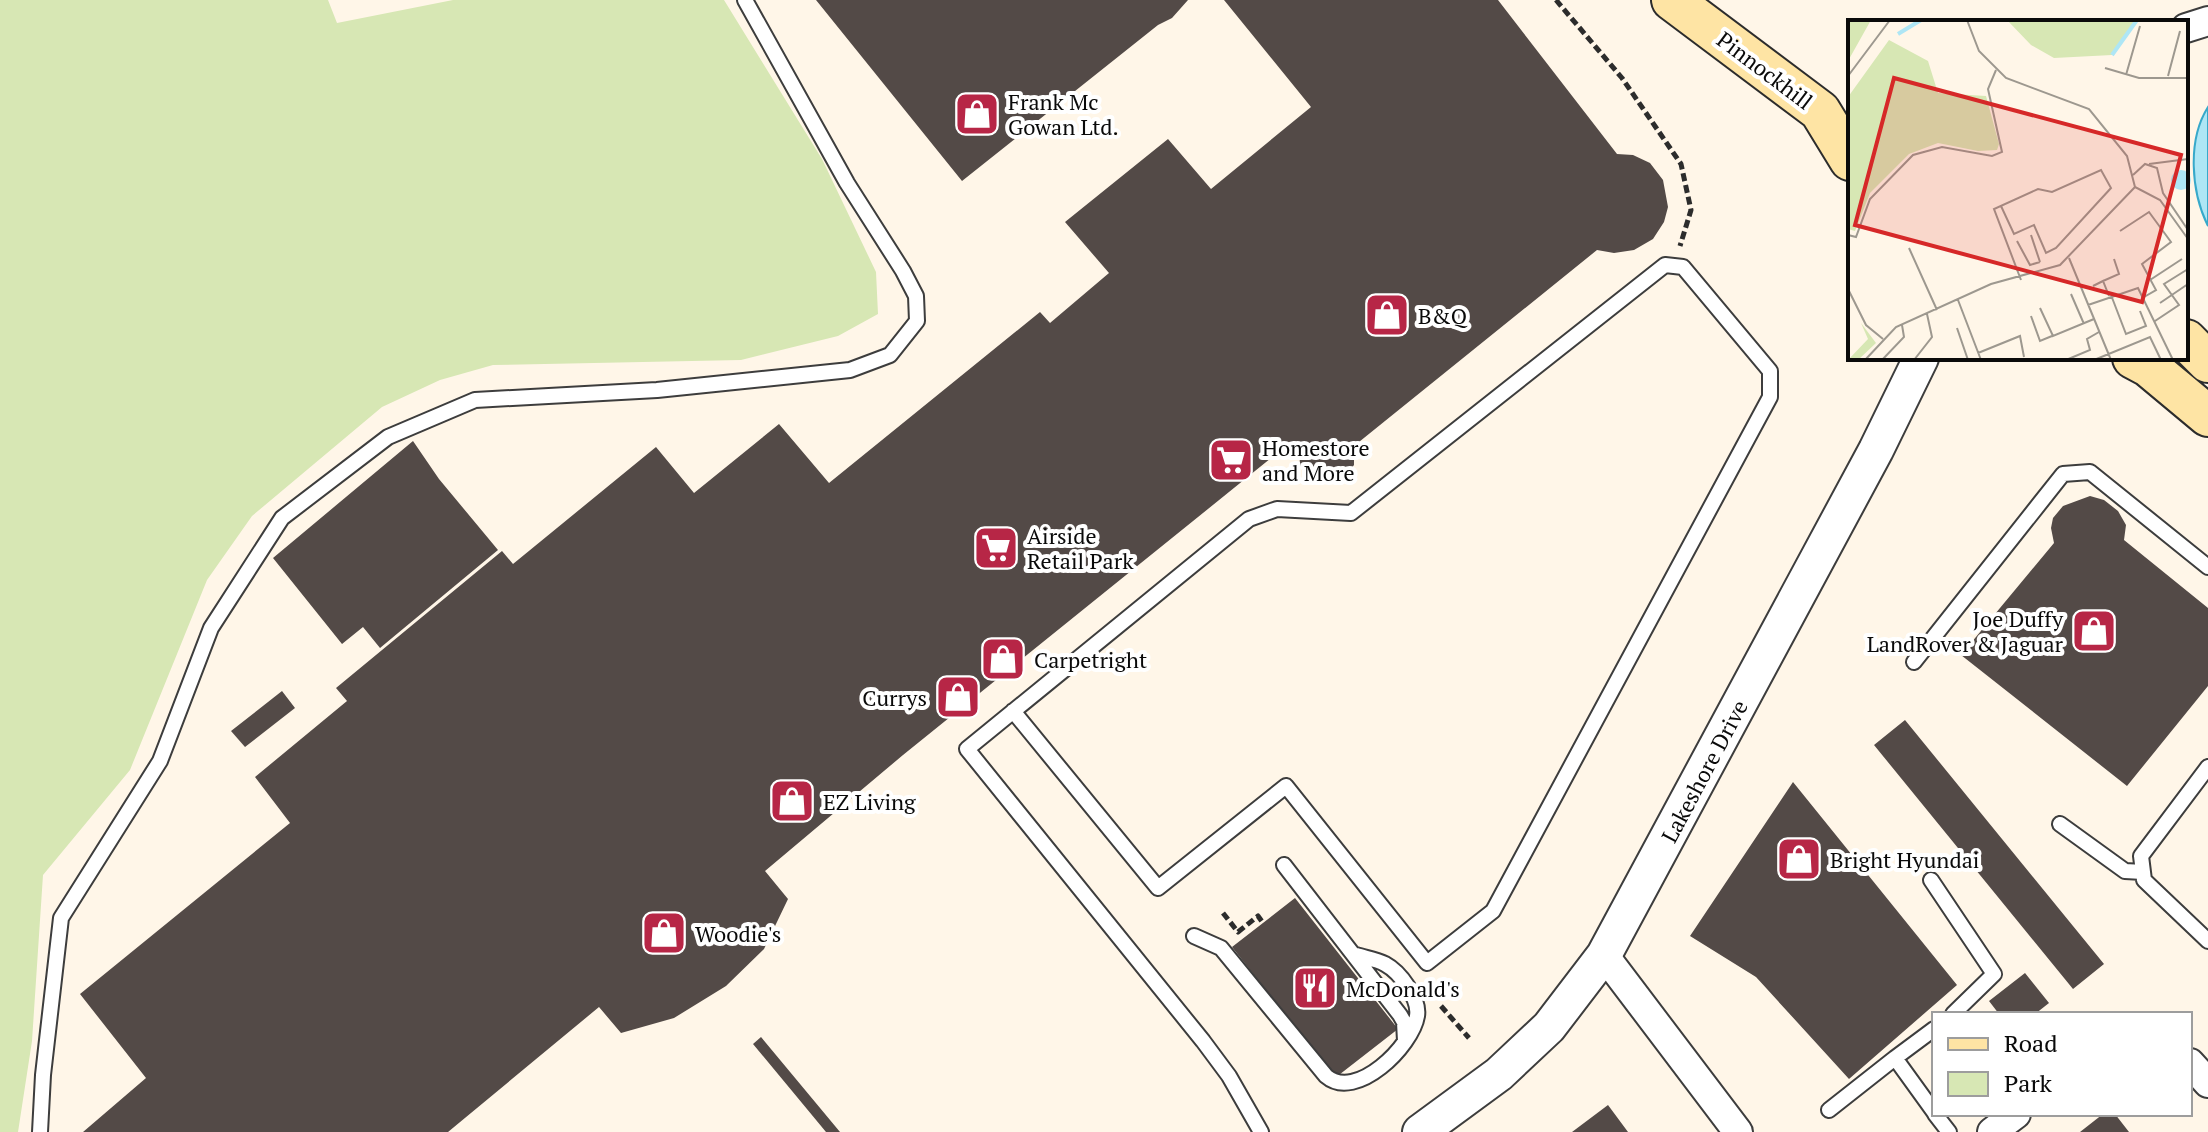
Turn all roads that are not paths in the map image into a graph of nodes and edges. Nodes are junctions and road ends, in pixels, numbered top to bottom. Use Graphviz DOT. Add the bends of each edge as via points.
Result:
graph roads {
  1 [pos="745,0"];
  2 [pos="1672,0"];
  3 [pos="2208,21"];
  4 [pos="2188,27"];
  5 [pos="1835,115"];
  6 [pos="1848,154"];
  7 [pos="2188,342"];
  8 [pos="1920,360"];
  9 [pos="2137,360"];
  10 [pos="2208,362"];
  11 [pos="2208,416"];
  12 [pos="2208,567"];
  13 [pos="1914,662"];
  14 [pos="1013,711"];
  15 [pos="2208,767"];
  16 [pos="2060,824"];
  17 [pos="1284,865"];
  18 [pos="2143,872"];
  19 [pos="1931,880"];
  20 [pos="1194,936"];
  21 [pos="2208,941"];
  22 [pos="1356,955"];
  23 [pos="1604,955"];
  24 [pos="1955,1012"];
  25 [pos="1932,1030"];
  26 [pos="1405,1042"];
  27 [pos="1895,1058"];
  28 [pos="2192,1065"];
  29 [pos="2208,1083"];
  30 [pos="1932,1109"];
  31 [pos="1829,1110"];
  32 [pos="2013,1116"];
  33 [pos="40,1132"];
  34 [pos="1261,1132"];
  35 [pos="1420,1132"];
  36 [pos="1738,1132"];
  37 [pos="1992,1132"];
  1 -- 33 [label="lane" via="847,183 903,271 916,296 917,321 890,355 850,370 657,390 475,400 388,437 282,518 211,628 160,761 61,918"];
  2 -- 5 [label="main road, Pinnockhill"];
  3 -- 4 [label="street"];
  5 -- 6 [label="main road, Pinnockhill"];
  7 -- 10 [label="main road"];
  8 -- 23 [label="street, Lakeshore Drive"];
  9 -- 11 [label="main road"];
  12 -- 13 [label="lane" via="2090,472 2063,474"];
  14 -- 14 [label="lane" via="1249,519 1277,509 1351,513 1665,265 1683,267 1770,371 1770,397 1493,911 1427,963 1286,786 1158,888"];
  14 -- 34 [label="lane" via="967,749 1203,1041"];
  15 -- 18 [label="lane" via="2141,856"];
  16 -- 18 [label="lane" via="2125,871"];
  17 -- 22 [label="lane"];
  18 -- 21 [label="lane" via="2144,880"];
  19 -- 24 [label="lane" via="1994,974"];
  20 -- 26 [label="lane" via="1221,948 1334,1083 1358,1082"];
  22 -- 26 [label="lane" via="1404,1022"];
  22 -- 26 [label="lane" via="1392,969 1414,997 1417,1018"];
  23 -- 35 [label="street, Lakeshore Drive" via="1539,1036 1499,1074"];
  23 -- 36 [label="street"];
  25 -- 27 [label="lane"];
  27 -- 30 [label="lane"];
  27 -- 31 [label="lane"];
  28 -- 29 [label="street"];
  32 -- 37 [label="street"];
}
